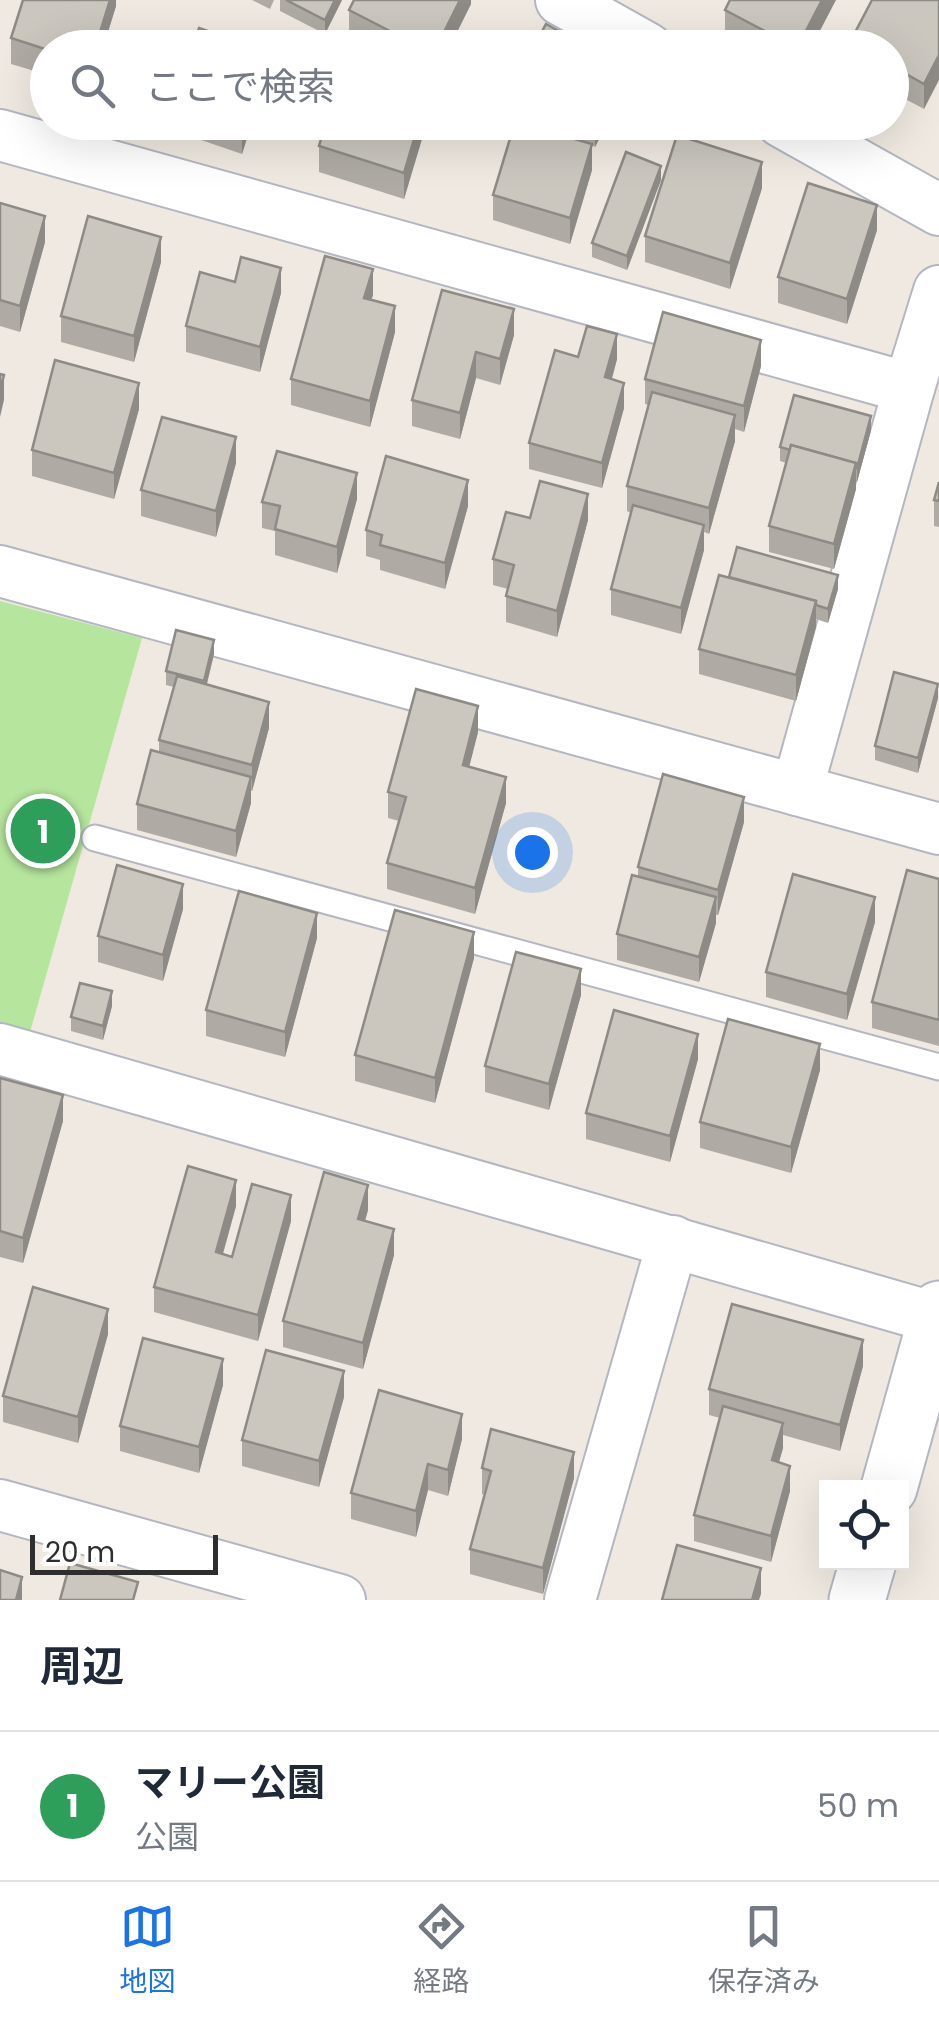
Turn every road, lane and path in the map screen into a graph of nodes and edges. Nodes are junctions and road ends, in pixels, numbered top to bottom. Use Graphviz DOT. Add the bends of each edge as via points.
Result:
graph roads {
  1 [pos="561,0"];
  2 [pos="614,30"];
  3 [pos="0,135"];
  4 [pos="814,140"];
  5 [pos="939,210"];
  6 [pos="939,291"];
  7 [pos="909,388"];
  8 [pos="0,570"];
  9 [pos="797,790"];
  10 [pos="939,829"];
  11 [pos="95,838"];
  12 [pos="0,1050"];
  13 [pos="939,1067"];
  14 [pos="673,1241"];
  15 [pos="938,1315"];
  16 [pos="891,1480"];
  17 [pos="0,1505"];
  18 [pos="866,1570"];
  19 [pos="340,1600"];
  20 [pos="570,1600"];
  21 [pos="858,1600"];
  1 -- 2 [label="street"];
  3 -- 7 [label="street"];
  4 -- 5 [label="street"];
  6 -- 7 [label="street"];
  7 -- 9 [label="street"];
  8 -- 9 [label="street"];
  9 -- 10 [label="street"];
  11 -- 13 [label="lane"];
  12 -- 14 [label="street"];
  14 -- 15 [label="street"];
  14 -- 20 [label="street"];
  15 -- 16 [label="street"];
  17 -- 19 [label="street"];
  18 -- 21 [label="street"];
}
